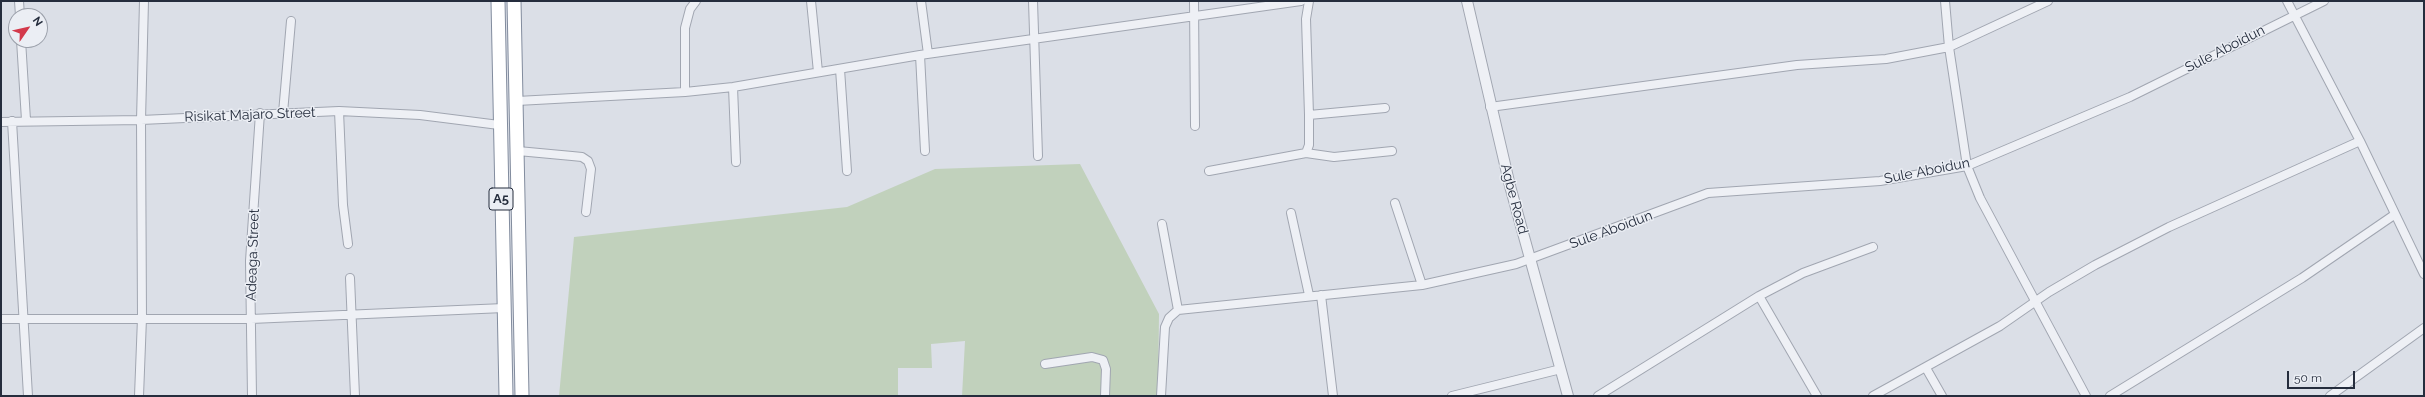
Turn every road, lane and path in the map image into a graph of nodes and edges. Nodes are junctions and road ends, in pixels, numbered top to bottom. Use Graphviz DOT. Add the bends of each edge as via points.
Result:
graph roads {
  1 [pos="144,1"];
  2 [pos="498,1"];
  3 [pos="514,1"];
  4 [pos="696,1"];
  5 [pos="811,1"];
  6 [pos="920,1"];
  7 [pos="1033,1"];
  8 [pos="1194,1"];
  9 [pos="1301,1"];
  10 [pos="1310,1"];
  11 [pos="1467,1"];
  12 [pos="1945,1"];
  13 [pos="2048,1"];
  14 [pos="2287,1"];
  15 [pos="2324,1"];
  16 [pos="2294,15"];
  17 [pos="1194,17"];
  18 [pos="291,21"];
  19 [pos="1034,39"];
  20 [pos="1949,47"];
  21 [pos="22,48"];
  22 [pos="924,54"];
  23 [pos="840,69"];
  24 [pos="818,72"];
  25 [pos="733,87"];
  26 [pos="685,92"];
  27 [pos="517,101"];
  28 [pos="1490,107"];
  29 [pos="1385,108"];
  30 [pos="339,111"];
  31 [pos="260,113"];
  32 [pos="284,113"];
  33 [pos="1309,114"];
  34 [pos="26,120"];
  35 [pos="141,120"];
  36 [pos="12,121"];
  37 [pos="1,122"];
  38 [pos="499,125"];
  39 [pos="1195,126"];
  40 [pos="2360,141"];
  41 [pos="518,151"];
  42 [pos="925,151"];
  43 [pos="1392,151"];
  44 [pos="1306,153"];
  45 [pos="1038,156"];
  46 [pos="736,162"];
  47 [pos="1967,166"];
  48 [pos="848,171"];
  49 [pos="1209,171"];
  50 [pos="1395,203"];
  51 [pos="586,212"];
  52 [pos="1291,213"];
  53 [pos="2394,215"];
  54 [pos="1162,224"];
  55 [pos="348,244"];
  56 [pos="1873,247"];
  57 [pos="1530,260"];
  58 [pos="2424,274"];
  59 [pos="350,278"];
  60 [pos="1422,285"];
  61 [pos="1309,295"];
  62 [pos="1321,295"];
  63 [pos="1759,296"];
  64 [pos="2037,302"];
  65 [pos="504,308"];
  66 [pos="1178,310"];
  67 [pos="351,315"];
  68 [pos="142,318"];
  69 [pos="251,318"];
  70 [pos="1,319"];
  71 [pos="25,320"];
  72 [pos="2424,328"];
  73 [pos="1045,364"];
  74 [pos="1926,368"];
  75 [pos="1561,369"];
  76 [pos="28,396"];
  77 [pos="138,396"];
  78 [pos="252,396"];
  79 [pos="356,396"];
  80 [pos="506,396"];
  81 [pos="522,396"];
  82 [pos="1105,396"];
  83 [pos="1162,396"];
  84 [pos="1333,396"];
  85 [pos="1457,396"];
  86 [pos="1568,396"];
  87 [pos="1598,396"];
  88 [pos="1817,396"];
  89 [pos="1873,396"];
  90 [pos="1942,396"];
  91 [pos="2086,396"];
  92 [pos="2110,396"];
  93 [pos="2330,396"];
  1 -- 35 [label="street"];
  2 -- 38 [label="highway, A5"];
  3 -- 27 [label="highway, A5"];
  4 -- 26 [label="street" via="690,9 685,28"];
  5 -- 24 [label="street"];
  6 -- 22 [label="street"];
  7 -- 19 [label="street"];
  8 -- 17 [label="street"];
  9 -- 17 [label="street"];
  10 -- 33 [label="street" via="1306,19"];
  11 -- 28 [label="street, Agbe Road"];
  12 -- 20 [label="street"];
  13 -- 20 [label="street"];
  14 -- 16 [label="street"];
  15 -- 16 [label="street, Sule Aboidun"];
  16 -- 40 [label="street"];
  16 -- 47 [label="street, Sule Aboidun" via="2130,96"];
  17 -- 19 [label="street"];
  17 -- 39 [label="street"];
  18 -- 32 [label="street"];
  19 -- 22 [label="street"];
  19 -- 45 [label="street"];
  20 -- 28 [label="street" via="1886,59 1798,65"];
  20 -- 47 [label="street"];
  21 -- 34 [label="street"];
  22 -- 23 [label="street"];
  22 -- 42 [label="street"];
  23 -- 24 [label="street"];
  23 -- 48 [label="street"];
  24 -- 25 [label="street"];
  25 -- 26 [label="street"];
  25 -- 46 [label="street"];
  26 -- 27 [label="street"];
  27 -- 41 [label="highway, A5"];
  28 -- 57 [label="street, Agbe Road"];
  29 -- 33 [label="street"];
  30 -- 32 [label="street, Risikat Majaro Street"];
  30 -- 38 [label="street, Risikat Majaro Street" via="420,116"];
  30 -- 55 [label="street" via="343,205"];
  31 -- 32 [label="street, Risikat Majaro Street"];
  31 -- 35 [label="street, Risikat Majaro Street"];
  31 -- 69 [label="street, Adeaga Street" via="250,261"];
  33 -- 44 [label="street" via="1309,145"];
  34 -- 35 [label="street, Risikat Majaro Street"];
  34 -- 36 [label="street, Risikat Majaro Street"];
  35 -- 68 [label="street"];
  36 -- 37 [label="street, Risikat Majaro Street"];
  36 -- 71 [label="street"];
  38 -- 65 [label="highway, A5"];
  40 -- 53 [label="street"];
  40 -- 64 [label="street" via="2156,234 2095,265"];
  41 -- 51 [label="street" via="582,157 588,161 591,169"];
  41 -- 81 [label="highway, A5"];
  43 -- 44 [label="street" via="1334,157"];
  44 -- 49 [label="street"];
  47 -- 57 [label="street, Sule Aboidun" via="1880,181 1708,193"];
  47 -- 64 [label="street" via="1980,198"];
  50 -- 60 [label="street"];
  52 -- 61 [label="street"];
  53 -- 58 [label="street"];
  53 -- 92 [label="street" via="2302,278"];
  54 -- 66 [label="street"];
  56 -- 63 [label="street" via="1803,273"];
  57 -- 60 [label="street, Sule Aboidun"];
  57 -- 75 [label="street, Agbe Road"];
  59 -- 67 [label="street"];
  60 -- 62 [label="street, Sule Aboidun"];
  61 -- 62 [label="street, Sule Aboidun"];
  61 -- 66 [label="street, Sule Aboidun"];
  62 -- 84 [label="street"];
  63 -- 87 [label="street"];
  63 -- 88 [label="street"];
  64 -- 74 [label="street"];
  64 -- 91 [label="street"];
  65 -- 67 [label="street"];
  65 -- 80 [label="highway, A5"];
  66 -- 83 [label="street" via="1169,318 1165,327"];
  67 -- 69 [label="street"];
  67 -- 79 [label="street"];
  68 -- 69 [label="street"];
  68 -- 71 [label="street"];
  68 -- 77 [label="street"];
  69 -- 78 [label="street, Adeaga Street"];
  70 -- 71 [label="street"];
  71 -- 76 [label="street"];
  72 -- 93 [label="street"];
  73 -- 82 [label="street" via="1092,357 1103,360 1106,369"];
  74 -- 89 [label="street"];
  74 -- 90 [label="street"];
  75 -- 85 [label="street"];
  75 -- 86 [label="street, Agbe Road"];
}
